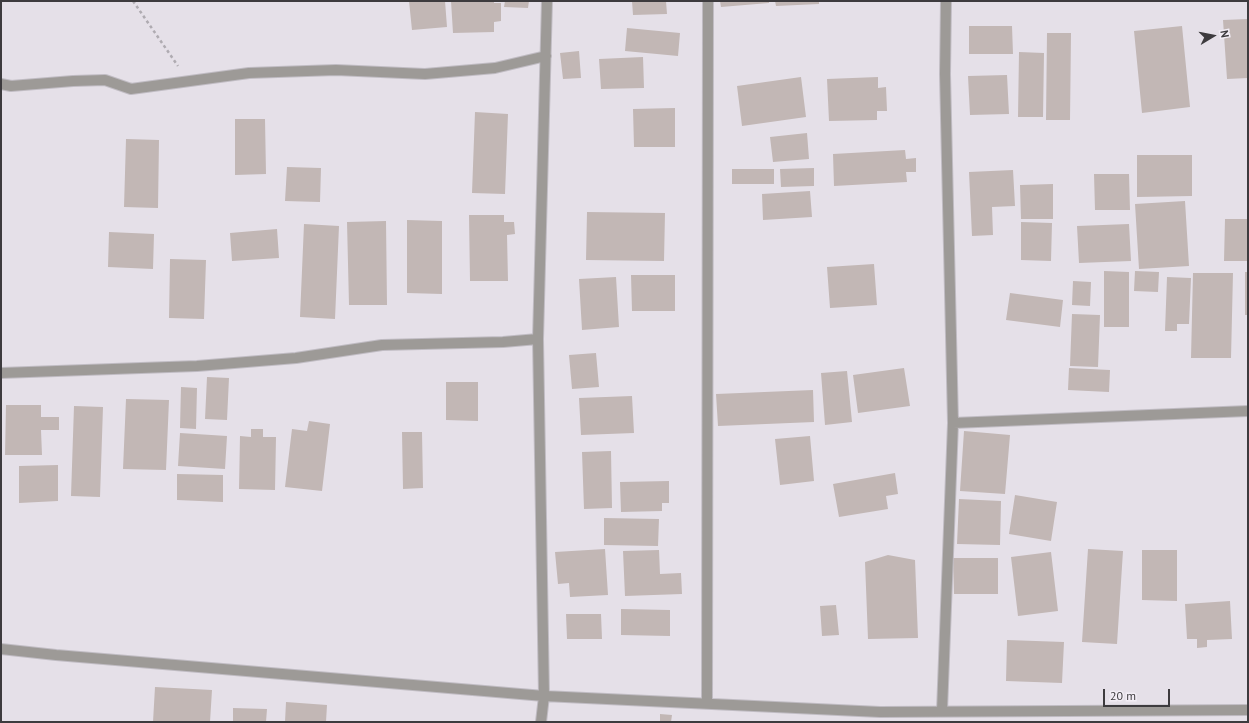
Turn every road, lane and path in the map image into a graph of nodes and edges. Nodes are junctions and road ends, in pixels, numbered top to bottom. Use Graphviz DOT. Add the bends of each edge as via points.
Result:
graph roads {
  1 [pos="133,1"];
  2 [pos="547,1"];
  3 [pos="708,1"];
  4 [pos="946,1"];
  5 [pos="546,56"];
  6 [pos="185,82"];
  7 [pos="1,84"];
  8 [pos="538,340"];
  9 [pos="1,373"];
  10 [pos="1248,411"];
  11 [pos="953,423"];
  12 [pos="1,649"];
  13 [pos="544,696"];
  14 [pos="707,703"];
  15 [pos="1248,710"];
  16 [pos="942,711"];
  17 [pos="879,717"];
  18 [pos="541,722"];
  1 -- 6 [label="path" via="177,64"];
  2 -- 5 [label="street"];
  3 -- 14 [label="street"];
  4 -- 11 [label="street" via="945,74"];
  5 -- 6 [label="street" via="495,68 425,74 336,70 257,73"];
  5 -- 8 [label="street"];
  6 -- 7 [label="street" via="130,89 105,80 11,86"];
  8 -- 9 [label="street" via="382,344 296,358 197,366"];
  8 -- 13 [label="street"];
  10 -- 11 [label="street"];
  11 -- 16 [label="street"];
  12 -- 13 [label="street"];
  13 -- 14 [label="street"];
  13 -- 18 [label="street"];
  14 -- 17 [label="street"];
  15 -- 16 [label="street"];
  16 -- 17 [label="street"];
}
